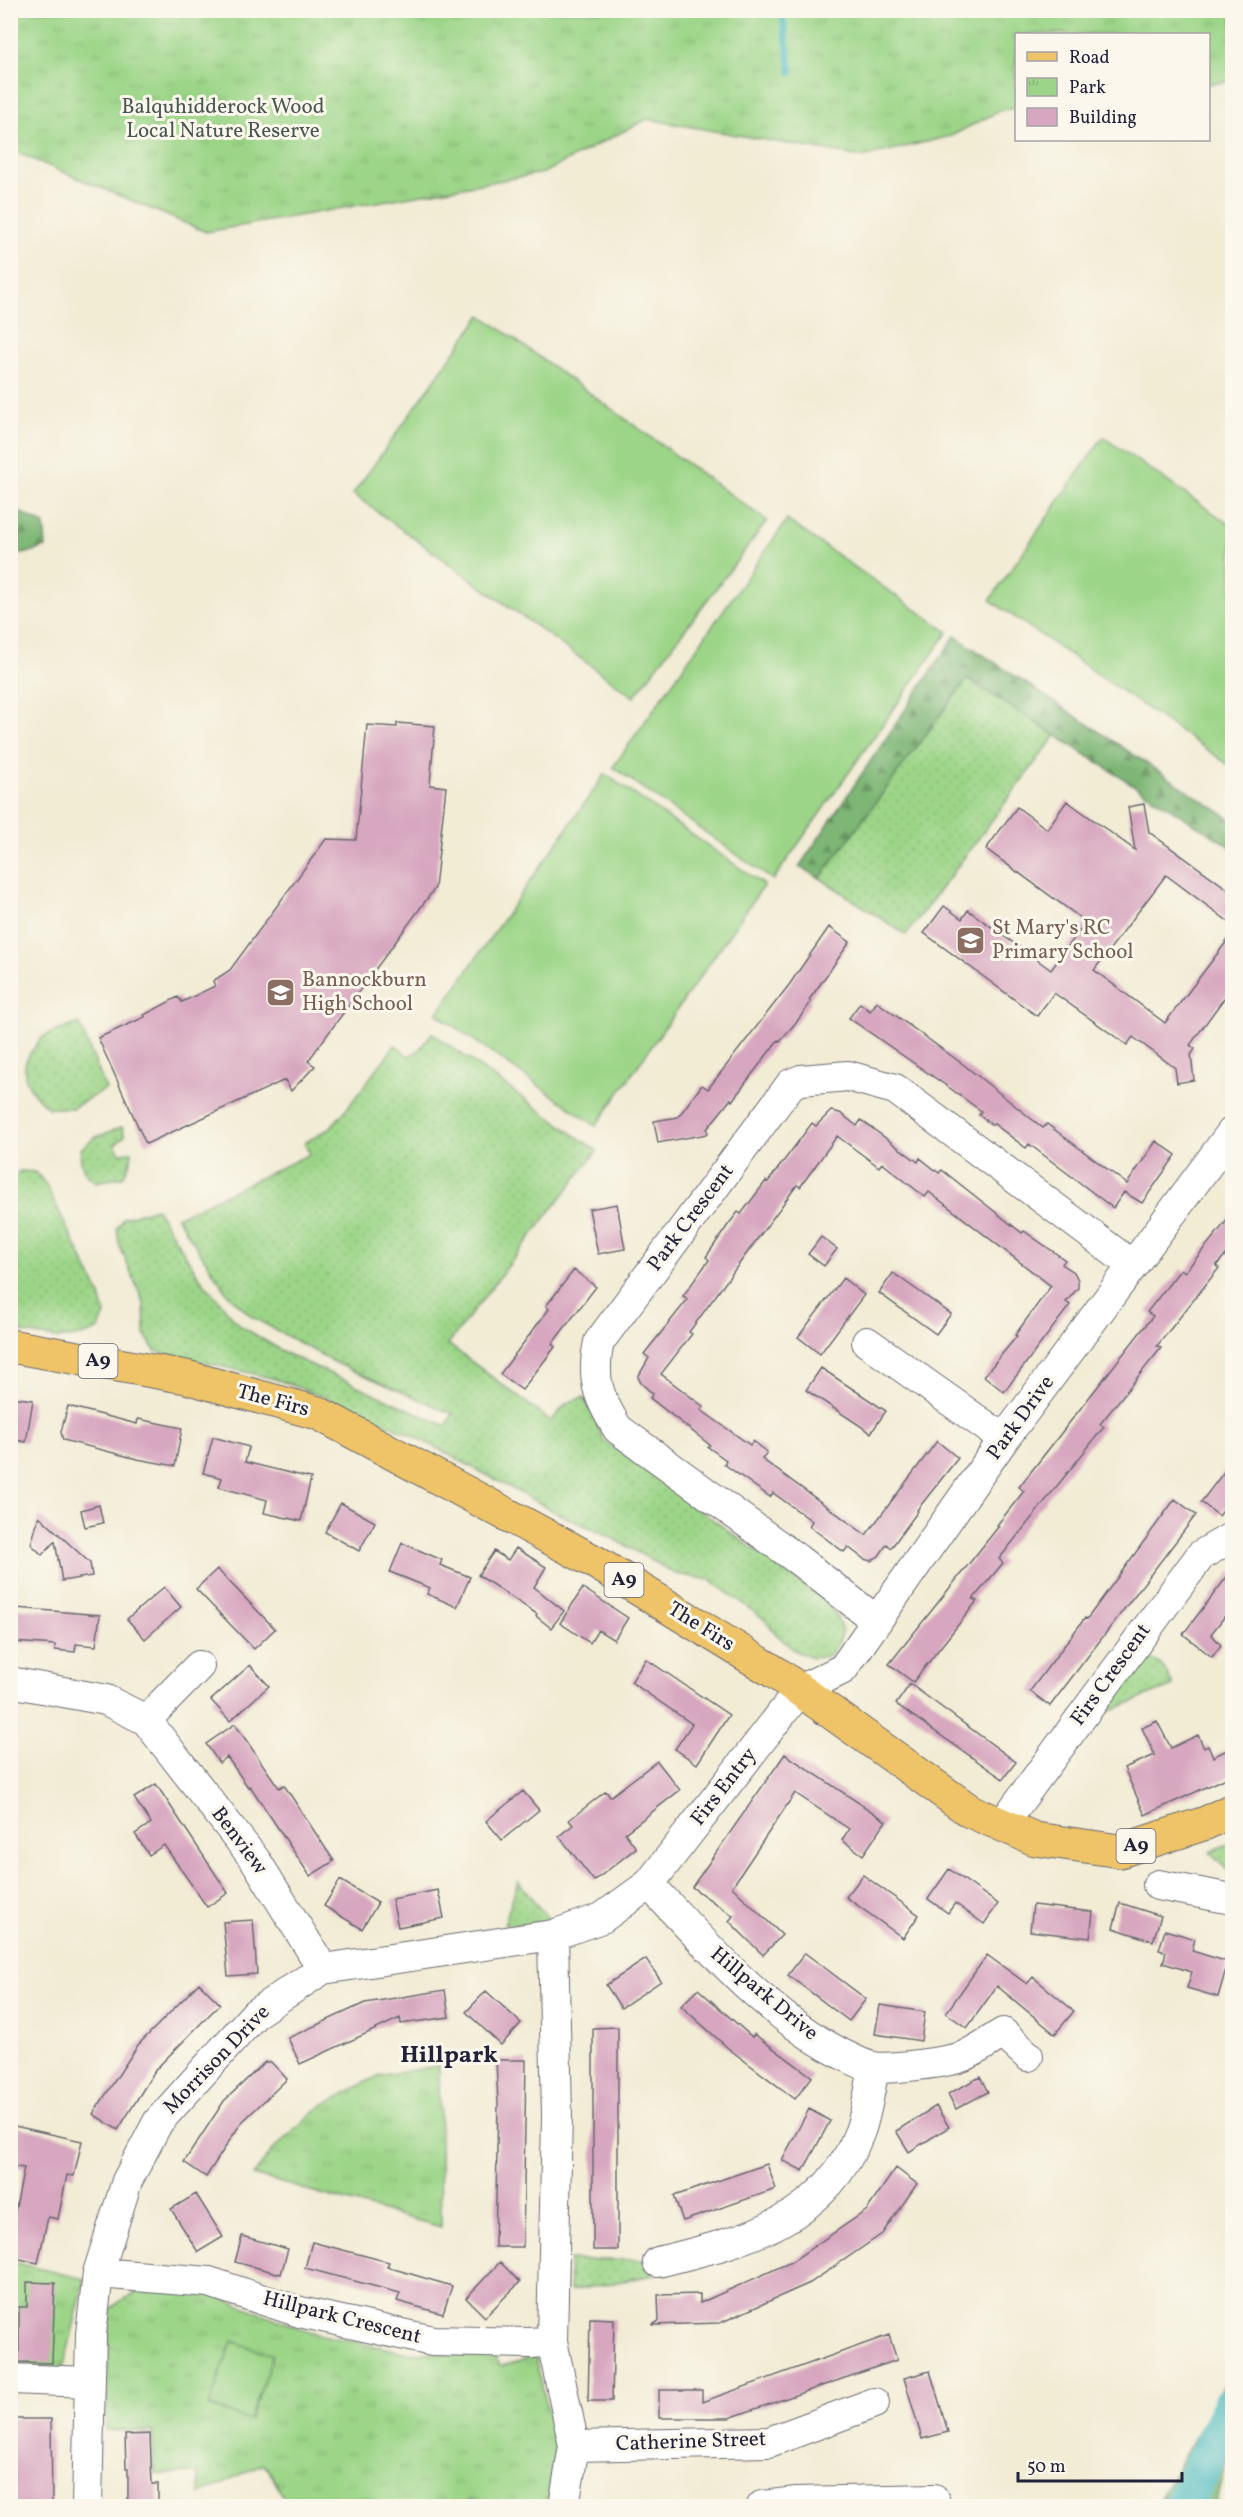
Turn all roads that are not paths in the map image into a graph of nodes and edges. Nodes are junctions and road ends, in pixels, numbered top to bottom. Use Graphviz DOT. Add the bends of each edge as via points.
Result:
graph roads {
  1 [pos="1233,1132"];
  2 [pos="1132,1265"];
  3 [pos="867,1342"];
  4 [pos="10,1346"];
  5 [pos="1004,1439"];
  6 [pos="1233,1537"];
  7 [pos="877,1621"];
  8 [pos="199,1666"];
  9 [pos="11,1686"];
  10 [pos="800,1690"];
  11 [pos="146,1720"];
  12 [pos="1233,1810"];
  13 [pos="1001,1827"];
  14 [pos="649,1884"];
  15 [pos="1158,1885"];
  16 [pos="1233,1899"];
  17 [pos="554,1935"];
  18 [pos="323,1969"];
  19 [pos="1028,2056"];
  20 [pos="874,2067"];
  21 [pos="658,2262"];
  22 [pos="98,2273"];
  23 [pos="552,2341"];
  24 [pos="10,2379"];
  25 [pos="89,2382"];
  26 [pos="874,2403"];
  27 [pos="574,2446"];
  28 [pos="934,2499"];
  29 [pos="87,2506"];
  30 [pos="564,2506"];
  31 [pos="762,2506"];
  1 -- 2 [label="street, Park Drive"];
  2 -- 5 [label="street, Park Drive"];
  2 -- 7 [label="street, Park Crescent" via="895,1089 848,1076 801,1080 791,1084 599,1342 594,1365 596,1384 618,1429"];
  3 -- 5 [label="street"];
  4 -- 10 [label="main road, The Firs / A9" via="186,1377 318,1413 595,1562"];
  5 -- 7 [label="street, Park Drive"];
  6 -- 13 [label="street, Firs Crescent" via="1201,1555"];
  7 -- 10 [label="street, Park Drive" via="843,1669"];
  8 -- 11 [label="street"];
  9 -- 11 [label="street, Benview" via="106,1700"];
  10 -- 13 [label="main road, The Firs / A9" via="970,1811"];
  10 -- 14 [label="street, Firs Entry"];
  11 -- 18 [label="street, Benview" via="256,1862"];
  12 -- 13 [label="main road, The Firs / A9" via="1206,1823 1119,1851 1035,1839"];
  14 -- 17 [label="street, Morrison Drive" via="602,1918"];
  14 -- 20 [label="street, Hillpark Drive" via="718,1958 788,2019 819,2042"];
  15 -- 16 [label="street"];
  17 -- 18 [label="street, Morrison Drive"];
  17 -- 23 [label="street"];
  18 -- 22 [label="street, Morrison Drive" via="256,2013 158,2122 127,2181"];
  19 -- 20 [label="street, Hillpark Drive" via="1003,2033 962,2058 904,2068"];
  20 -- 21 [label="street" via="861,2130 840,2172 809,2204 775,2226 727,2245"];
  22 -- 23 [label="street, Hillpark Crescent" via="209,2282 300,2312 434,2341"];
  22 -- 25 [label="street, Morrison Drive"];
  23 -- 27 [label="street"];
  24 -- 25 [label="street"];
  25 -- 29 [label="street, Morrison Drive"];
  26 -- 27 [label="street, Catherine Street" via="769,2442"];
  27 -- 30 [label="street"];
  28 -- 31 [label="street"];
}
